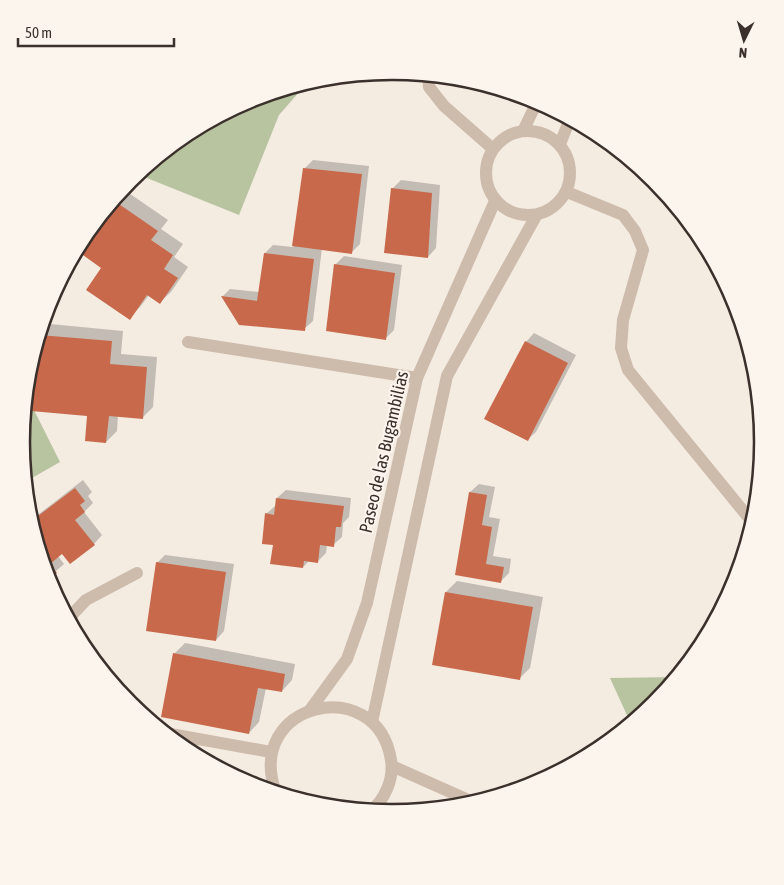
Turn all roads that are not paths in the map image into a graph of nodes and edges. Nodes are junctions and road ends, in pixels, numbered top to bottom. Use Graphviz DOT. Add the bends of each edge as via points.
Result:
graph roads {
  1 [pos="429,83"];
  2 [pos="534,109"];
  3 [pos="567,126"];
  4 [pos="523,131"];
  5 [pos="560,144"];
  6 [pos="493,149"];
  7 [pos="567,192"];
  8 [pos="495,201"];
  9 [pos="536,216"];
  10 [pos="188,342"];
  11 [pos="417,378"];
  12 [pos="747,515"];
  13 [pos="137,573"];
  14 [pos="73,614"];
  15 [pos="310,710"];
  16 [pos="372,722"];
  17 [pos="182,737"];
  18 [pos="272,752"];
  19 [pos="392,766"];
  20 [pos="272,784"];
  21 [pos="463,798"];
  22 [pos="379,804"];
  1 -- 6 [label="street" via="444,106"];
  2 -- 4 [label="street"];
  3 -- 5 [label="street"];
  4 -- 5 [label="street" via="543,133"];
  4 -- 6 [label="street" via="506,136"];
  5 -- 7 [label="street" via="571,167"];
  6 -- 8 [label="street" via="485,175"];
  7 -- 9 [label="street" via="554,208"];
  7 -- 12 [label="street" via="624,215 635,231 642,250 623,320 621,348 628,370"];
  8 -- 9 [label="street" via="513,214"];
  8 -- 11 [label="street, Paseo de las Bugambilias"];
  9 -- 16 [label="street" via="447,376"];
  10 -- 11 [label="street"];
  11 -- 15 [label="street, Paseo de las Bugambilias" via="367,603 347,659"];
  13 -- 14 [label="street" via="86,600"];
  15 -- 16 [label="street" via="342,708"];
  15 -- 18 [label="street" via="279,734"];
  16 -- 19 [label="street" via="389,750"];
  17 -- 18 [label="street"];
  18 -- 20 [label="street"];
  19 -- 21 [label="street"];
  19 -- 22 [label="street" via="388,786"];
}
